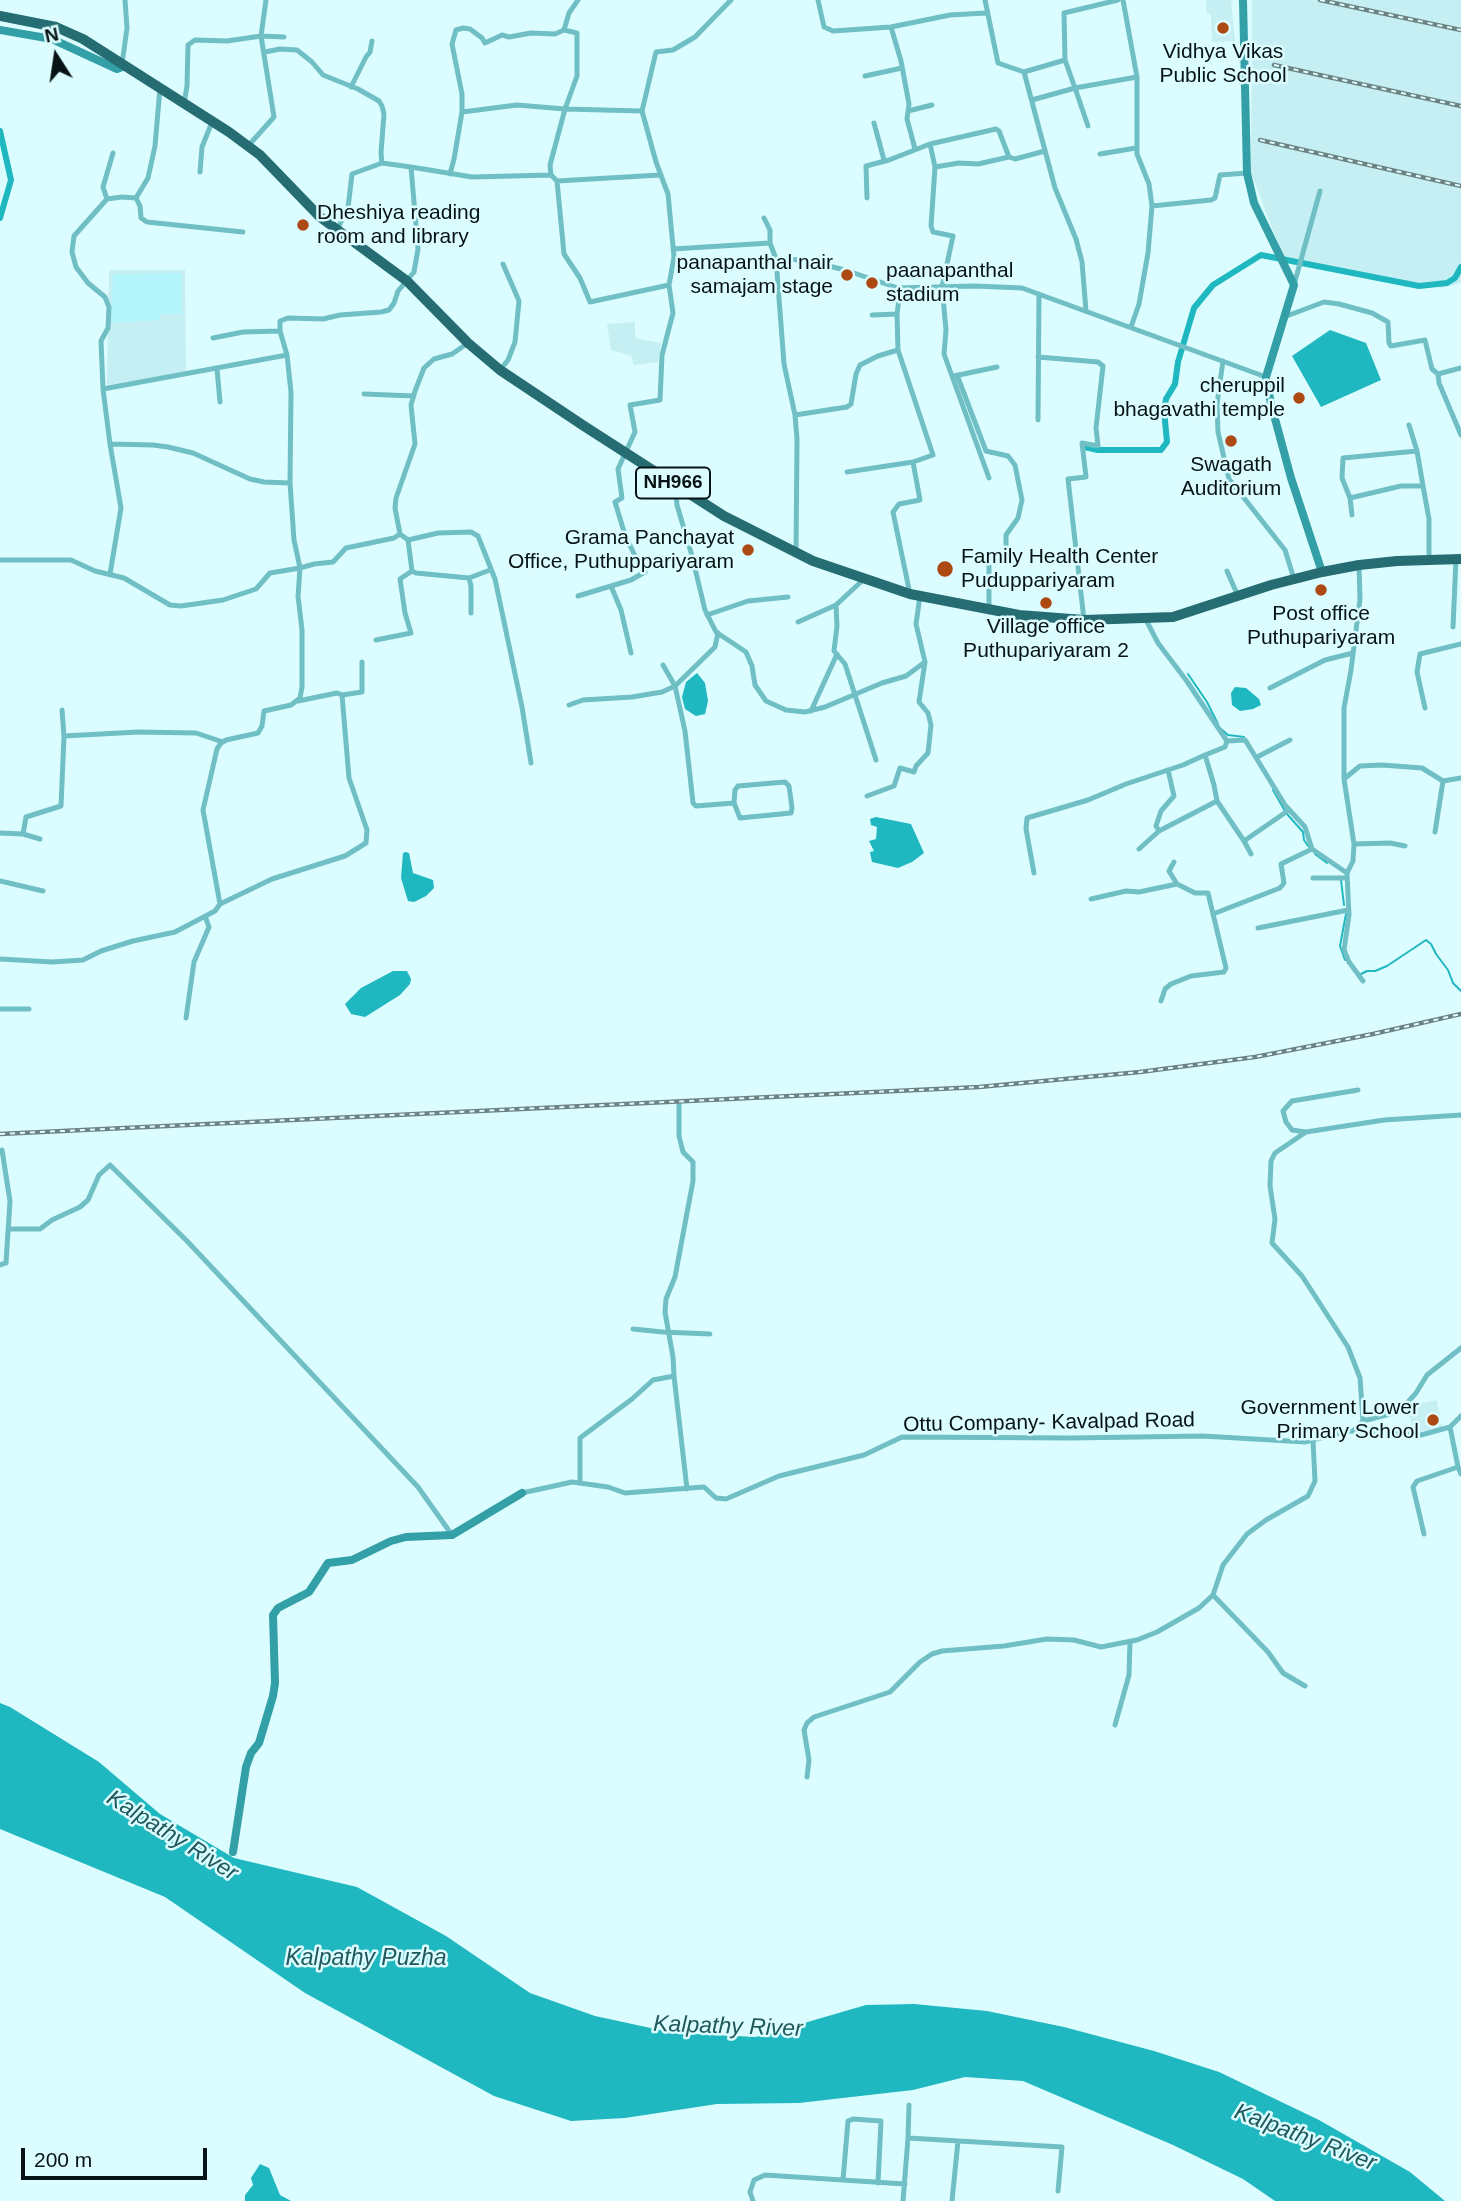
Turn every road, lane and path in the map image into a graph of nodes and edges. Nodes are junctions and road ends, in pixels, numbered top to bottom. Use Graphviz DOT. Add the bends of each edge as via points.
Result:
graph roads {
  1 [pos="125,0"];
  2 [pos="266,0"];
  3 [pos="579,0"];
  4 [pos="731,0"];
  5 [pos="818,0"];
  6 [pos="985,0"];
  7 [pos="1120,0"];
  8 [pos="1243,0"];
  9 [pos="986,13"];
  10 [pos="2,16"];
  11 [pos="891,27"];
  12 [pos="1,30"];
  13 [pos="564,30"];
  14 [pos="261,36"];
  15 [pos="284,37"];
  16 [pos="372,41"];
  17 [pos="265,52"];
  18 [pos="1065,60"];
  19 [pos="124,65"];
  20 [pos="902,68"];
  21 [pos="1024,72"];
  22 [pos="865,76"];
  23 [pos="1137,77"];
  24 [pos="351,87"];
  25 [pos="160,88"];
  26 [pos="1075,88"];
  27 [pos="1032,100"];
  28 [pos="184,104"];
  29 [pos="932,105"];
  30 [pos="565,109"];
  31 [pos="642,111"];
  32 [pos="908,111"];
  33 [pos="462,112"];
  34 [pos="212,121"];
  35 [pos="874,122"];
  36 [pos="1088,126"];
  37 [pos="930,144"];
  38 [pos="248,146"];
  39 [pos="1136,148"];
  40 [pos="915,149"];
  41 [pos="1045,151"];
  42 [pos="113,153"];
  43 [pos="1100,154"];
  44 [pos="1009,156"];
  45 [pos="884,160"];
  46 [pos="382,163"];
  47 [pos="411,167"];
  48 [pos="935,167"];
  49 [pos="201,172"];
  50 [pos="1247,173"];
  51 [pos="450,174"];
  52 [pos="551,175"];
  53 [pos="660,175"];
  54 [pos="557,181"];
  55 [pos="1320,191"];
  56 [pos="136,198"];
  57 [pos="867,198"];
  58 [pos="107,200"];
  59 [pos="1152,206"];
  60 [pos="764,218"];
  61 [pos="337,230"];
  62 [pos="243,232"];
  63 [pos="770,243"];
  64 [pos="673,249"];
  65 [pos="776,259"];
  66 [pos="503,264"];
  67 [pos="407,281"];
  68 [pos="669,285"];
  69 [pos="1294,285"];
  70 [pos="942,287"];
  71 [pos="905,288"];
  72 [pos="1039,294"];
  73 [pos="1086,311"];
  74 [pos="872,314"];
  75 [pos="897,314"];
  76 [pos="1284,317"];
  77 [pos="1131,327"];
  78 [pos="280,331"];
  79 [pos="213,338"];
  80 [pos="468,343"];
  81 [pos="898,350"];
  82 [pos="286,355"];
  83 [pos="1038,358"];
  84 [pos="1223,361"];
  85 [pos="998,367"];
  86 [pos="1461,368"];
  87 [pos="217,369"];
  88 [pos="500,370"];
  89 [pos="1438,374"];
  90 [pos="954,376"];
  91 [pos="1266,377"];
  92 [pos="103,389"];
  93 [pos="364,394"];
  94 [pos="414,396"];
  95 [pos="220,402"];
  96 [pos="795,415"];
  97 [pos="1038,420"];
  98 [pos="1409,425"];
  99 [pos="1461,435"];
  100 [pos="110,444"];
  101 [pos="625,451"];
  102 [pos="1417,451"];
  103 [pos="914,462"];
  104 [pos="847,472"];
  105 [pos="989,478"];
  106 [pos="290,483"];
  107 [pos="675,485"];
  108 [pos="1423,486"];
  109 [pos="1350,498"];
  110 [pos="1352,515"];
  111 [pos="400,534"];
  112 [pos="408,540"];
  113 [pos="796,553"];
  114 [pos="1429,559"];
  115 [pos="1458,559"];
  116 [pos="0,560"];
  117 [pos="1359,565"];
  118 [pos="300,568"];
  119 [pos="489,570"];
  120 [pos="412,571"];
  121 [pos="1227,571"];
  122 [pos="1322,572"];
  123 [pos="110,574"];
  124 [pos="469,578"];
  125 [pos="864,579"];
  126 [pos="1294,579"];
  127 [pos="611,586"];
  128 [pos="915,595"];
  129 [pos="578,596"];
  130 [pos="1238,596"];
  131 [pos="788,597"];
  132 [pos="836,605"];
  133 [pos="989,609"];
  134 [pos="471,613"];
  135 [pos="707,615"];
  136 [pos="1145,618"];
  137 [pos="1084,620"];
  138 [pos="799,622"];
  139 [pos="1453,627"];
  140 [pos="718,633"];
  141 [pos="376,640"];
  142 [pos="1461,644"];
  143 [pos="631,653"];
  144 [pos="1353,653"];
  145 [pos="837,654"];
  146 [pos="362,662"];
  147 [pos="926,662"];
  148 [pos="663,665"];
  149 [pos="675,686"];
  150 [pos="1270,688"];
  151 [pos="855,694"];
  152 [pos="342,695"];
  153 [pos="298,701"];
  154 [pos="569,705"];
  155 [pos="1425,708"];
  156 [pos="62,710"];
  157 [pos="811,711"];
  158 [pos="64,736"];
  159 [pos="1290,740"];
  160 [pos="1227,741"];
  161 [pos="223,742"];
  162 [pos="1205,755"];
  163 [pos="1258,757"];
  164 [pos="876,760"];
  165 [pos="531,763"];
  166 [pos="1168,770"];
  167 [pos="1461,778"];
  168 [pos="1344,779"];
  169 [pos="1443,780"];
  170 [pos="867,796"];
  171 [pos="1217,802"];
  172 [pos="734,803"];
  173 [pos="1289,810"];
  174 [pos="1159,831"];
  175 [pos="1435,832"];
  176 [pos="0,833"];
  177 [pos="23,834"];
  178 [pos="40,839"];
  179 [pos="1244,841"];
  180 [pos="1354,844"];
  181 [pos="1405,846"];
  182 [pos="1139,849"];
  183 [pos="1311,849"];
  184 [pos="1251,854"];
  185 [pos="1174,862"];
  186 [pos="1034,873"];
  187 [pos="1347,876"];
  188 [pos="1313,878"];
  189 [pos="0,881"];
  190 [pos="1177,884"];
  191 [pos="43,891"];
  192 [pos="1091,899"];
  193 [pos="220,904"];
  194 [pos="1348,910"];
  195 [pos="1213,914"];
  196 [pos="205,916"];
  197 [pos="1258,929"];
  198 [pos="0,959"];
  199 [pos="1362,980"];
  200 [pos="1161,1002"];
  201 [pos="0,1009"];
  202 [pos="29,1009"];
  203 [pos="186,1018"];
  204 [pos="1358,1090"];
  205 [pos="679,1103"];
  206 [pos="1461,1115"];
  207 [pos="1306,1132"];
  208 [pos="2,1150"];
  209 [pos="9,1229"];
  210 [pos="0,1265"];
  211 [pos="634,1329"];
  212 [pos="670,1333"];
  213 [pos="710,1334"];
  214 [pos="1461,1349"];
  215 [pos="674,1376"];
  216 [pos="1461,1416"];
  217 [pos="1363,1421"];
  218 [pos="1450,1427"];
  219 [pos="1353,1431"];
  220 [pos="1313,1441"];
  221 [pos="1458,1466"];
  222 [pos="1461,1474"];
  223 [pos="580,1483"];
  224 [pos="687,1489"];
  225 [pos="522,1493"];
  226 [pos="1424,1534"];
  227 [pos="452,1535"];
  228 [pos="1213,1595"];
  229 [pos="1130,1641"];
  230 [pos="1305,1686"];
  231 [pos="1115,1725"];
  232 [pos="807,1777"];
  233 [pos="233,1852"];
  234 [pos="909,2105"];
  235 [pos="908,2138"];
  236 [pos="958,2141"];
  237 [pos="844,2180"];
  238 [pos="878,2183"];
  239 [pos="905,2184"];
  240 [pos="1058,2191"];
  241 [pos="753,2201"];
  242 [pos="903,2201"];
  243 [pos="952,2201"];
  1 -- 19 [label="street"];
  2 -- 14 [label="street"];
  3 -- 13 [label="street"];
  4 -- 31 [label="street" via="695,37 673,50 656,52"];
  5 -- 11 [label="street" via="824,27 833,31"];
  6 -- 9 [label="street"];
  7 -- 18 [label="street" via="1064,13"];
  7 -- 23 [label="street"];
  8 -- 50 [label="street"];
  9 -- 11 [label="street"];
  9 -- 21 [label="street" via="998,63"];
  10 -- 19 [label="highway, NH966" via="56,27"];
  11 -- 20 [label="street"];
  12 -- 19 [label="street" via="52,39 117,69"];
  13 -- 30 [label="street" via="577,33 577,76"];
  13 -- 33 [label="street" via="502,35 485,43 470,29 456,30 452,44"];
  14 -- 15 [label="street"];
  14 -- 17 [label="street"];
  14 -- 28 [label="street" via="190,42"];
  16 -- 24 [label="street"];
  17 -- 24 [label="street" via="297,50 323,75"];
  17 -- 38 [label="street" via="274,117"];
  18 -- 21 [label="street"];
  18 -- 26 [label="street"];
  19 -- 25 [label="highway, NH966"];
  20 -- 22 [label="street"];
  20 -- 32 [label="street"];
  21 -- 27 [label="street"];
  23 -- 26 [label="street"];
  23 -- 39 [label="street"];
  24 -- 46 [label="street" via="383,106"];
  25 -- 28 [label="highway, NH966"];
  25 -- 56 [label="street" via="155,146 148,178"];
  26 -- 27 [label="street"];
  26 -- 36 [label="street"];
  27 -- 41 [label="street"];
  28 -- 34 [label="highway, NH966"];
  29 -- 32 [label="street"];
  30 -- 31 [label="street"];
  30 -- 33 [label="street" via="517,105"];
  30 -- 52 [label="street"];
  31 -- 53 [label="street"];
  32 -- 40 [label="street"];
  33 -- 51 [label="street"];
  34 -- 38 [label="highway, NH966"];
  34 -- 49 [label="street" via="202,147"];
  35 -- 45 [label="street"];
  37 -- 40 [label="street"];
  37 -- 44 [label="street" via="996,129"];
  37 -- 48 [label="street"];
  38 -- 61 [label="highway, NH966"];
  39 -- 43 [label="street"];
  39 -- 59 [label="street"];
  40 -- 45 [label="street"];
  41 -- 44 [label="street" via="1015,159"];
  41 -- 73 [label="street" via="1082,262"];
  42 -- 58 [label="street" via="103,187"];
  44 -- 48 [label="street"];
  45 -- 57 [label="street" via="866,166"];
  46 -- 47 [label="street"];
  46 -- 61 [label="street" via="352,174 348,208"];
  47 -- 51 [label="street"];
  47 -- 67 [label="street" via="418,248 414,272"];
  48 -- 70 [label="street" via="931,226 933,232 953,236"];
  50 -- 59 [label="street" via="1220,175 1211,201"];
  50 -- 69 [label="street" via="1254,203"];
  51 -- 52 [label="street"];
  52 -- 54 [label="street"];
  53 -- 54 [label="street"];
  53 -- 64 [label="street" via="668,194"];
  54 -- 68 [label="street" via="564,254 590,302"];
  55 -- 69 [label="street"];
  56 -- 58 [label="street"];
  56 -- 62 [label="street" via="141,218 147,222"];
  58 -- 92 [label="street" via="74,236 72,252 76,267 109,307 108,328 101,341"];
  59 -- 77 [label="street" via="1148,253"];
  60 -- 63 [label="street"];
  61 -- 67 [label="highway, NH966"];
  63 -- 64 [label="street"];
  63 -- 65 [label="street"];
  64 -- 68 [label="street"];
  65 -- 71 [label="street" via="804,260"];
  65 -- 96 [label="street" via="784,364"];
  66 -- 88 [label="street" via="519,301 515,342"];
  67 -- 78 [label="street" via="389,310 282,319"];
  67 -- 80 [label="highway, NH966"];
  68 -- 101 [label="street" via="673,313 662,355 660,400 630,405 635,432"];
  69 -- 76 [label="street"];
  70 -- 71 [label="street"];
  70 -- 72 [label="street" via="1022,288"];
  70 -- 90 [label="street" via="944,354"];
  71 -- 75 [label="street" via="900,292"];
  72 -- 73 [label="street"];
  72 -- 83 [label="street"];
  73 -- 77 [label="street"];
  74 -- 75 [label="street"];
  75 -- 81 [label="street"];
  76 -- 89 [label="street" via="1324,302 1372,313 1388,322 1391,346 1427,342 1432,369"];
  76 -- 91 [label="street"];
  77 -- 84 [label="street"];
  78 -- 79 [label="street"];
  78 -- 82 [label="street"];
  80 -- 88 [label="highway, NH966"];
  80 -- 94 [label="street" via="424,368"];
  81 -- 96 [label="street" via="860,365 848,407"];
  81 -- 103 [label="street" via="933,455"];
  82 -- 87 [label="street"];
  82 -- 106 [label="street" via="291,392"];
  83 -- 97 [label="street"];
  83 -- 137 [label="street" via="1103,366 1098,446 1082,443 1086,477 1068,479"];
  84 -- 91 [label="street"];
  84 -- 126 [label="street" via="1218,432 1229,479 1285,550"];
  85 -- 90 [label="street"];
  86 -- 89 [label="street"];
  87 -- 92 [label="street"];
  87 -- 95 [label="street"];
  88 -- 101 [label="highway, NH966"];
  89 -- 99 [label="street"];
  90 -- 105 [label="street"];
  90 -- 133 [label="street" via="986,451 1008,456 1015,465 1022,500 1018,518 1006,535 1006,557 989,562"];
  91 -- 122 [label="street" via="1291,478"];
  92 -- 100 [label="street"];
  93 -- 94 [label="street"];
  94 -- 111 [label="street" via="415,444 396,498"];
  96 -- 113 [label="street"];
  98 -- 102 [label="street"];
  100 -- 106 [label="street" via="168,447 250,479"];
  100 -- 123 [label="street" via="121,508"];
  101 -- 107 [label="highway, NH966"];
  101 -- 127 [label="street" via="618,469 622,498 615,502 625,535 645,572"];
  102 -- 108 [label="street"];
  102 -- 109 [label="street" via="1343,458 1342,478"];
  103 -- 104 [label="street"];
  103 -- 128 [label="street" via="920,500 899,504 893,512"];
  106 -- 118 [label="street"];
  107 -- 113 [label="highway, NH966"];
  107 -- 135 [label="street"];
  108 -- 109 [label="street" via="1401,486"];
  108 -- 114 [label="street"];
  109 -- 110 [label="street"];
  111 -- 112 [label="street"];
  111 -- 118 [label="street" via="346,548 333,562"];
  112 -- 119 [label="street" via="438,533 475,533"];
  112 -- 120 [label="street"];
  113 -- 125 [label="highway, NH966"];
  114 -- 115 [label="highway, NH966"];
  114 -- 117 [label="highway, NH966"];
  115 -- 139 [label="street"];
  116 -- 123 [label="street" via="71,560"];
  117 -- 122 [label="highway, NH966"];
  117 -- 144 [label="street"];
  118 -- 123 [label="street" via="270,573 259,587 223,600 181,606 170,605 130,580"];
  118 -- 153 [label="street" via="302,694"];
  119 -- 124 [label="street"];
  119 -- 165 [label="street" via="495,579"];
  120 -- 124 [label="street"];
  120 -- 141 [label="street" via="400,579 411,633"];
  121 -- 130 [label="street"];
  122 -- 126 [label="highway, NH966"];
  124 -- 134 [label="street"];
  125 -- 128 [label="highway, NH966"];
  125 -- 132 [label="street"];
  126 -- 130 [label="highway, NH966"];
  127 -- 129 [label="street"];
  127 -- 143 [label="street"];
  128 -- 133 [label="highway, NH966"];
  128 -- 147 [label="street" via="916,624"];
  130 -- 136 [label="highway, NH966" via="1173,617"];
  131 -- 135 [label="street" via="748,601"];
  132 -- 138 [label="street"];
  132 -- 145 [label="street"];
  133 -- 137 [label="highway, NH966"];
  135 -- 140 [label="street"];
  136 -- 137 [label="highway, NH966"];
  136 -- 160 [label="street"];
  140 -- 149 [label="street" via="715,647"];
  140 -- 157 [label="street" via="746,652 755,685 766,701 786,710"];
  142 -- 155 [label="street" via="1420,654 1417,672"];
  144 -- 150 [label="street" via="1325,660"];
  144 -- 168 [label="street" via="1344,708"];
  145 -- 151 [label="street"];
  145 -- 157 [label="street"];
  146 -- 152 [label="street" via="362,692"];
  147 -- 151 [label="street" via="906,676"];
  147 -- 170 [label="street" via="919,702 931,725 928,753 914,772 900,768 894,786"];
  148 -- 149 [label="street"];
  149 -- 154 [label="street" via="662,692"];
  149 -- 172 [label="street" via="693,803"];
  151 -- 157 [label="street"];
  151 -- 164 [label="street"];
  152 -- 153 [label="street"];
  152 -- 193 [label="street" via="349,778 367,830 366,844"];
  153 -- 161 [label="street" via="264,711 258,733"];
  156 -- 158 [label="street"];
  158 -- 161 [label="street" via="196,733"];
  158 -- 177 [label="street" via="61,806 26,817"];
  159 -- 163 [label="street"];
  160 -- 162 [label="street" via="1225,747"];
  160 -- 163 [label="street" via="1245,740"];
  161 -- 193 [label="street" via="213,759 202,810"];
  162 -- 166 [label="street"];
  162 -- 171 [label="street"];
  163 -- 173 [label="street"];
  166 -- 174 [label="street" via="1174,796 1161,811"];
  166 -- 186 [label="street" via="1027,818"];
  167 -- 169 [label="street"];
  168 -- 169 [label="street" via="1360,766 1382,765 1422,768"];
  168 -- 180 [label="street"];
  169 -- 175 [label="street"];
  171 -- 174 [label="street"];
  171 -- 179 [label="street"];
  172 -- 172 [label="street" via="740,818 791,813 792,808 785,782 738,786"];
  173 -- 179 [label="street"];
  173 -- 183 [label="street" via="1306,827"];
  174 -- 182 [label="street"];
  176 -- 177 [label="street"];
  177 -- 178 [label="street"];
  179 -- 184 [label="street"];
  180 -- 181 [label="street"];
  180 -- 187 [label="street"];
  183 -- 187 [label="street"];
  183 -- 195 [label="street" via="1281,863 1284,883 1280,888"];
  185 -- 190 [label="street" via="1169,871"];
  187 -- 188 [label="street"];
  187 -- 194 [label="street"];
  189 -- 191 [label="street"];
  190 -- 192 [label="street"];
  190 -- 195 [label="street" via="1208,893"];
  193 -- 196 [label="street"];
  194 -- 197 [label="street"];
  194 -- 199 [label="street" via="1344,950"];
  195 -- 200 [label="street" via="1224,972 1171,984"];
  196 -- 198 [label="street" via="175,932 133,941 83,960"];
  196 -- 203 [label="street" via="208,927 194,962"];
  201 -- 202 [label="street"];
  204 -- 207 [label="street" via="1292,1101 1283,1111 1286,1122 1292,1130"];
  205 -- 212 [label="street" via="679,1136 683,1152 693,1162 694,1181 675,1277 666,1299"];
  206 -- 207 [label="street"];
  207 -- 217 [label="street" via="1271,1161 1272,1243 1302,1276 1348,1347 1360,1378"];
  208 -- 209 [label="street"];
  209 -- 210 [label="street" via="6,1263"];
  209 -- 227 [label="street" via="40,1229 80,1208 110,1164 418,1487"];
  211 -- 212 [label="street"];
  212 -- 213 [label="street"];
  212 -- 215 [label="street"];
  214 -- 217 [label="street" via="1427,1376 1402,1409"];
  215 -- 223 [label="street" via="653,1380 580,1438"];
  215 -- 224 [label="street"];
  216 -- 218 [label="street"];
  217 -- 219 [label="street"];
  218 -- 219 [label="street, Ottu Company- Kavalpad Road" via="1421,1435"];
  218 -- 221 [label="street"];
  219 -- 220 [label="street, Ottu Company- Kavalpad Road"];
  220 -- 224 [label="street, Ottu Company- Kavalpad Road" via="1203,1436 902,1437 864,1455 779,1476 726,1499 716,1499 704,1487"];
  220 -- 228 [label="street" via="1315,1481 1308,1496 1247,1534 1223,1565"];
  221 -- 222 [label="street"];
  221 -- 226 [label="street" via="1417,1481 1413,1487"];
  223 -- 224 [label="street, Ottu Company- Kavalpad Road" via="625,1493"];
  223 -- 225 [label="street, Ottu Company- Kavalpad Road"];
  225 -- 227 [label="street"];
  227 -- 233 [label="street" via="398,1539 352,1560 328,1563 309,1592 273,1615 274,1696 246,1767"];
  228 -- 229 [label="street" via="1157,1632"];
  228 -- 230 [label="street" via="1268,1651 1283,1673"];
  229 -- 231 [label="street" via="1129,1675"];
  229 -- 232 [label="street" via="1101,1647 1047,1639 932,1654 890,1692 807,1723"];
  234 -- 235 [label="street"];
  235 -- 236 [label="street"];
  235 -- 239 [label="street"];
  236 -- 240 [label="street" via="1062,2147"];
  236 -- 243 [label="street"];
  237 -- 238 [label="street"];
  237 -- 238 [label="street" via="848,2122 881,2121"];
  237 -- 241 [label="street" via="765,2175 754,2180"];
  238 -- 239 [label="street"];
  239 -- 242 [label="street"];
}
